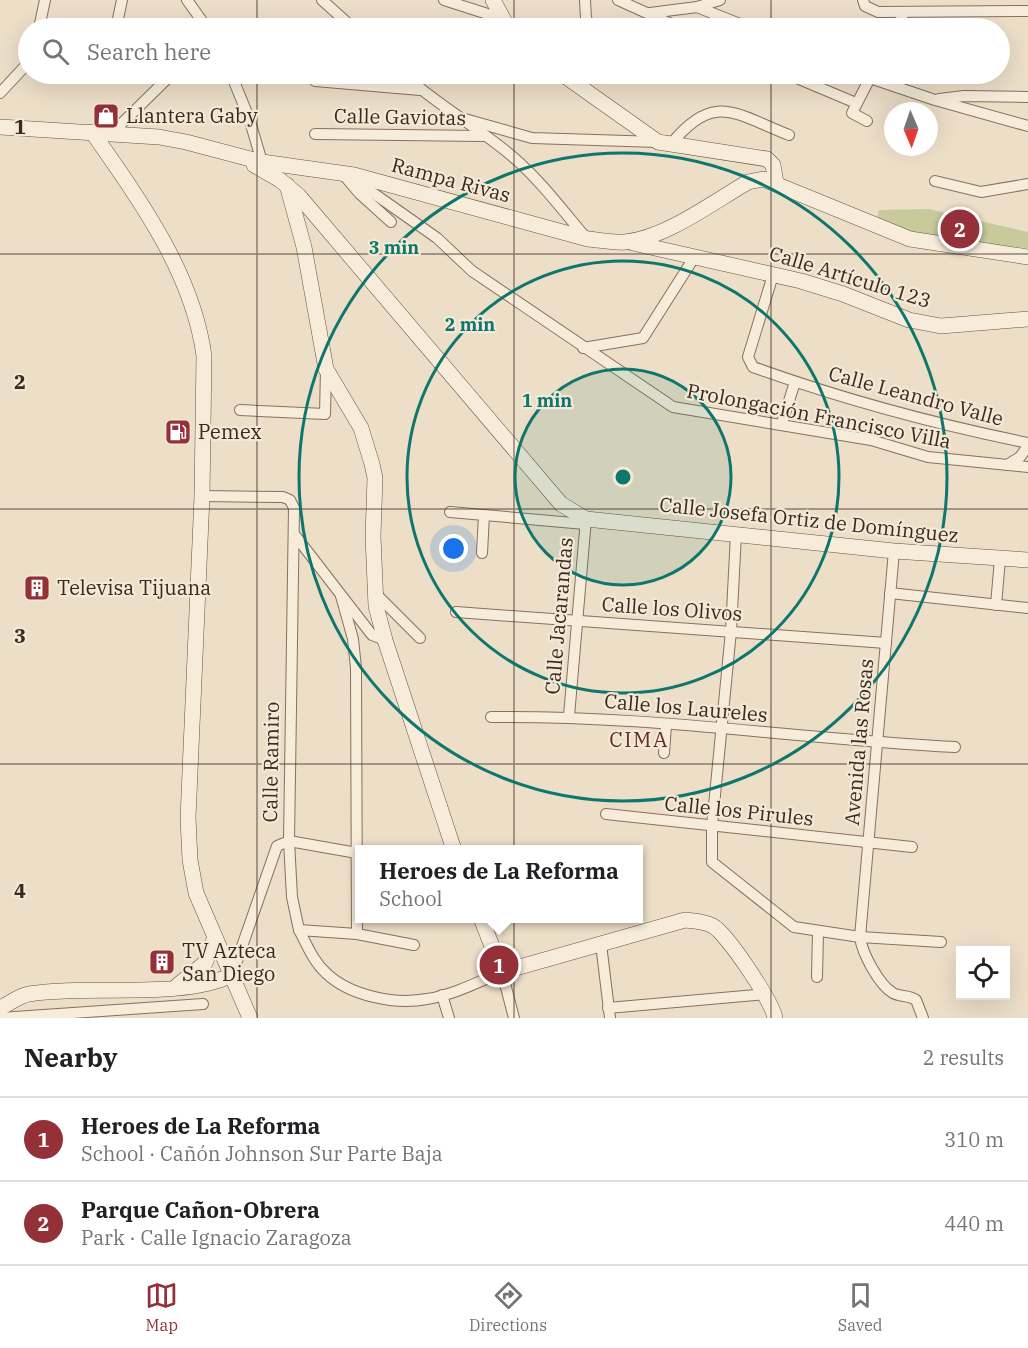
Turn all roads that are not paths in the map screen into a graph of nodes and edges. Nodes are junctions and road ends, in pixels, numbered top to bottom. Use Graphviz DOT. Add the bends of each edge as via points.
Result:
graph roads {
  1 [pos="45,0"];
  2 [pos="122,0"];
  3 [pos="187,0"];
  4 [pos="322,0"];
  5 [pos="444,0"];
  6 [pos="493,0"];
  7 [pos="585,0"];
  8 [pos="618,0"];
  9 [pos="720,0"];
  10 [pos="862,0"];
  11 [pos="697,7"];
  12 [pos="1028,11"];
  13 [pos="904,12"];
  14 [pos="650,13"];
  15 [pos="41,18"];
  16 [pos="118,18"];
  17 [pos="200,18"];
  18 [pos="342,18"];
  19 [pos="491,18"];
  20 [pos="502,18"];
  21 [pos="586,18"];
  22 [pos="660,18"];
  23 [pos="725,18"];
  24 [pos="901,18"];
  25 [pos="18,74"];
  26 [pos="162,84"];
  27 [pos="235,84"];
  28 [pos="350,84"];
  29 [pos="414,84"];
  30 [pos="581,84"];
  31 [pos="810,84"];
  32 [pos="867,84"];
  33 [pos="888,84"];
  34 [pos="420,90"];
  35 [pos="0,93"];
  36 [pos="1028,97"];
  37 [pos="935,100"];
  38 [pos="856,103"];
  39 [pos="456,116"];
  40 [pos="867,121"];
  41 [pos="1028,126"];
  42 [pos="0,127"];
  43 [pos="92,132"];
  44 [pos="112,133"];
  45 [pos="315,134"];
  46 [pos="789,135"];
  47 [pos="484,136"];
  48 [pos="664,143"];
  49 [pos="240,158"];
  50 [pos="262,162"];
  51 [pos="349,174"];
  52 [pos="935,181"];
  53 [pos="776,183"];
  54 [pos="1028,184"];
  55 [pos="287,185"];
  56 [pos="391,222"];
  57 [pos="588,239"];
  58 [pos="627,242"];
  59 [pos="695,256"];
  60 [pos="1025,259"];
  61 [pos="773,275"];
  62 [pos="1028,319"];
  63 [pos="583,348"];
  64 [pos="326,369"];
  65 [pos="795,382"];
  66 [pos="240,410"];
  67 [pos="782,423"];
  68 [pos="1028,445"];
  69 [pos="1007,465"];
  70 [pos="1028,467"];
  71 [pos="202,496"];
  72 [pos="450,512"];
  73 [pos="484,515"];
  74 [pos="586,522"];
  75 [pos="294,534"];
  76 [pos="736,534"];
  77 [pos="894,551"];
  78 [pos="482,553"];
  79 [pos="1000,559"];
  80 [pos="1028,560"];
  81 [pos="890,593"];
  82 [pos="376,594"];
  83 [pos="341,596"];
  84 [pos="996,605"];
  85 [pos="1028,608"];
  86 [pos="456,612"];
  87 [pos="577,620"];
  88 [pos="731,631"];
  89 [pos="420,638"];
  90 [pos="385,640"];
  91 [pos="886,643"];
  92 [pos="569,716"];
  93 [pos="491,717"];
  94 [pos="666,725"];
  95 [pos="722,730"];
  96 [pos="878,743"];
  97 [pos="955,747"];
  98 [pos="664,753"];
  99 [pos="606,814"];
  100 [pos="712,826"];
  101 [pos="289,841"];
  102 [pos="868,843"];
  103 [pos="357,845"];
  104 [pos="453,845"];
  105 [pos="912,847"];
  106 [pos="355,853"];
  107 [pos="357,923"];
  108 [pos="483,923"];
  109 [pos="298,930"];
  110 [pos="818,931"];
  111 [pos="357,934"];
  112 [pos="860,937"];
  113 [pos="215,938"];
  114 [pos="941,942"];
  115 [pos="601,944"];
  116 [pos="414,945"];
  117 [pos="502,972"];
  118 [pos="232,975"];
  119 [pos="817,977"];
  120 [pos="176,986"];
  121 [pos="766,994"];
  122 [pos="445,995"];
  123 [pos="203,1004"];
  124 [pos="0,1008"];
  125 [pos="609,1013"];
  126 [pos="108,1015"];
  127 [pos="69,1016"];
  128 [pos="0,1018"];
  129 [pos="250,1018"];
  130 [pos="449,1018"];
  131 [pos="514,1018"];
  132 [pos="775,1018"];
  133 [pos="923,1018"];
  1 -- 15 [label="street"];
  2 -- 16 [label="street"];
  3 -- 17 [label="street"];
  4 -- 18 [label="street"];
  5 -- 19 [label="street"];
  6 -- 20 [label="street"];
  7 -- 21 [label="street"];
  8 -- 14 [label="street"];
  9 -- 11 [label="street"];
  10 -- 13 [label="street" via="871,10"];
  11 -- 14 [label="street"];
  11 -- 23 [label="street"];
  12 -- 13 [label="street"];
  13 -- 24 [label="street"];
  14 -- 22 [label="street"];
  25 -- 35 [label="street"];
  26 -- 44 [label="street"];
  27 -- 50 [label="street"];
  28 -- 34 [label="street"];
  29 -- 34 [label="street"];
  30 -- 48 [label="street"];
  31 -- 38 [label="street"];
  32 -- 38 [label="street"];
  33 -- 37 [label="street"];
  34 -- 39 [label="street"];
  36 -- 37 [label="street" via="964,96"];
  37 -- 41 [label="street"];
  38 -- 40 [label="street" via="852,113"];
  39 -- 47 [label="street"];
  39 -- 48 [label="street" via="532,138"];
  42 -- 43 [label="street"];
  43 -- 44 [label="street"];
  43 -- 71 [label="street" via="153,224 196,316 204,357"];
  44 -- 49 [label="street" via="168,138"];
  45 -- 47 [label="street, Calle Gaviotas"];
  46 -- 48 [label="street" via="724,110 706,112"];
  47 -- 57 [label="street" via="536,179"];
  48 -- 53 [label="street" via="766,159 773,165"];
  49 -- 50 [label="street, Rampa Rivas"];
  49 -- 55 [label="street"];
  50 -- 51 [label="street, Rampa Rivas"];
  51 -- 56 [label="street" via="359,193"];
  51 -- 57 [label="street, Rampa Rivas"];
  51 -- 63 [label="street, Prolongación Francisco Villa" via="437,238 472,271"];
  52 -- 54 [label="street" via="981,192"];
  53 -- 58 [label="street" via="755,179 664,230"];
  53 -- 60 [label="street" via="910,238"];
  55 -- 64 [label="street" via="304,247"];
  55 -- 74 [label="street" via="561,504"];
  57 -- 58 [label="street, Rampa Rivas"];
  58 -- 59 [label="street, Calle Artículo 123"];
  59 -- 61 [label="street, Calle Artículo 123"];
  59 -- 63 [label="street" via="643,338"];
  61 -- 62 [label="street, Calle Artículo 123" via="843,294 909,320 941,326"];
  61 -- 65 [label="street, Calle Leandro Valle" via="748,357 753,367"];
  63 -- 67 [label="street, Prolongación Francisco Villa" via="673,407"];
  64 -- 66 [label="street" via="325,414"];
  64 -- 82 [label="street" via="361,428 372,464"];
  65 -- 67 [label="street"];
  65 -- 68 [label="street, Calle Leandro Valle" via="957,429"];
  67 -- 69 [label="street, Prolongación Francisco Villa" via="872,440 927,457"];
  68 -- 69 [label="street" via="1020,457"];
  69 -- 70 [label="street, Prolongación Francisco Villa"];
  71 -- 75 [label="street, Calle Ramiro" via="287,497 294,508"];
  71 -- 113 [label="street" via="188,818 196,893"];
  72 -- 73 [label="street, Calle Josefa Ortiz de Domínguez"];
  73 -- 74 [label="street, Calle Josefa Ortiz de Domínguez"];
  73 -- 78 [label="street"];
  74 -- 76 [label="street, Calle Josefa Ortiz de Domínguez"];
  74 -- 87 [label="street, Calle Jacarandas"];
  75 -- 83 [label="street"];
  75 -- 101 [label="street, Calle Ramiro"];
  76 -- 77 [label="street, Calle Josefa Ortiz de Domínguez"];
  76 -- 88 [label="street"];
  77 -- 79 [label="street, Calle Josefa Ortiz de Domínguez"];
  77 -- 81 [label="street, Avenida las Rosas"];
  79 -- 80 [label="street, Calle Josefa Ortiz de Domínguez"];
  79 -- 84 [label="street"];
  81 -- 84 [label="street"];
  81 -- 91 [label="street, Avenida las Rosas"];
  82 -- 89 [label="street"];
  82 -- 90 [label="street"];
  83 -- 90 [label="street" via="372,635"];
  83 -- 103 [label="street" via="356,660"];
  84 -- 85 [label="street"];
  86 -- 87 [label="street, Calle los Olivos"];
  87 -- 88 [label="street, Calle los Olivos"];
  87 -- 92 [label="street, Calle Jacarandas"];
  88 -- 91 [label="street, Calle los Olivos"];
  88 -- 95 [label="street"];
  90 -- 104 [label="street"];
  91 -- 96 [label="street, Avenida las Rosas"];
  92 -- 93 [label="street, Calle los Laureles"];
  92 -- 94 [label="street, Calle los Laureles"];
  94 -- 95 [label="street, Calle los Laureles"];
  94 -- 98 [label="street"];
  95 -- 96 [label="street, Calle los Laureles"];
  95 -- 100 [label="street"];
  96 -- 97 [label="street, Calle los Laureles"];
  96 -- 102 [label="street, Avenida las Rosas"];
  99 -- 100 [label="street, Calle los Pirules"];
  100 -- 102 [label="street, Calle los Pirules"];
  100 -- 110 [label="street" via="712,862 786,923"];
  101 -- 106 [label="street"];
  101 -- 109 [label="street"];
  101 -- 118 [label="street, Calle Ramiro" via="277,846"];
  102 -- 105 [label="street, Calle los Pirules"];
  102 -- 112 [label="street, Avenida las Rosas"];
  107 -- 111 [label="street"];
  108 -- 117 [label="street"];
  109 -- 111 [label="street"];
  109 -- 122 [label="street" via="327,974 353,990 403,1000"];
  110 -- 112 [label="street"];
  110 -- 119 [label="street"];
  111 -- 116 [label="street"];
  112 -- 114 [label="street"];
  112 -- 133 [label="street" via="863,954 887,988 916,1000"];
  113 -- 118 [label="street"];
  113 -- 120 [label="street" via="200,969"];
  115 -- 117 [label="street"];
  115 -- 121 [label="street" via="685,920 700,922 714,927"];
  115 -- 125 [label="street"];
  117 -- 122 [label="street"];
  117 -- 131 [label="street"];
  118 -- 120 [label="street" via="216,983"];
  118 -- 129 [label="street"];
  120 -- 124 [label="street" via="27,994"];
  121 -- 125 [label="street"];
  121 -- 132 [label="street"];
  122 -- 130 [label="street"];
  123 -- 126 [label="street"];
  126 -- 127 [label="street"];
  127 -- 128 [label="street"];
}
